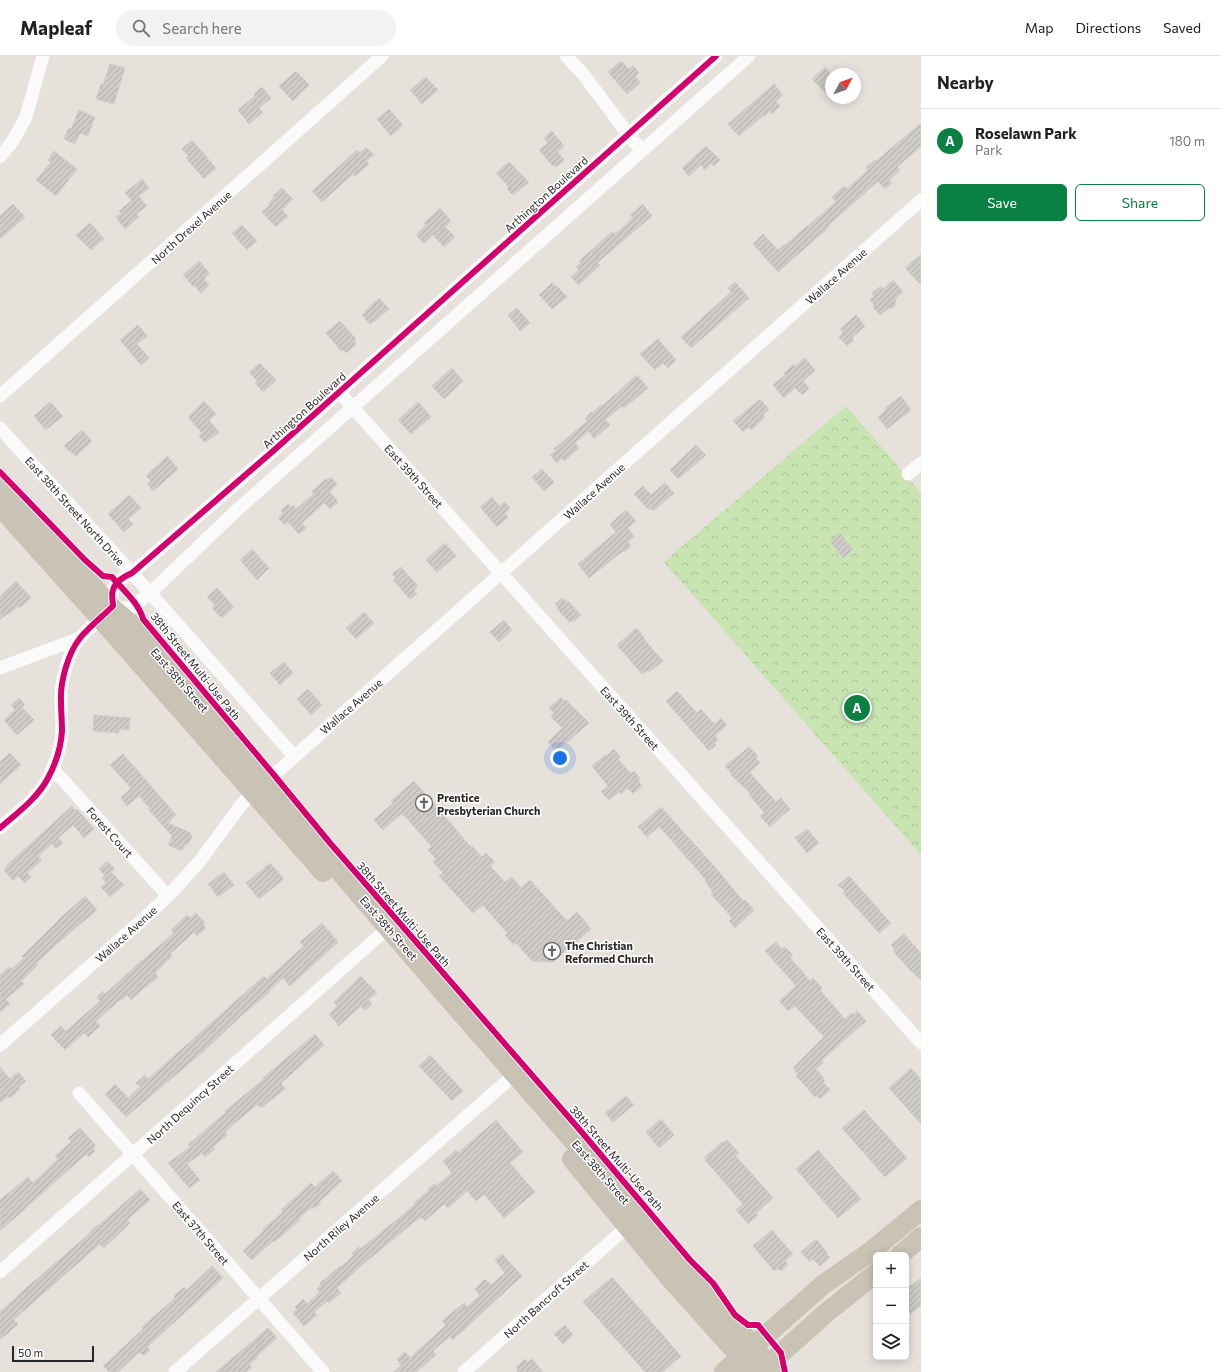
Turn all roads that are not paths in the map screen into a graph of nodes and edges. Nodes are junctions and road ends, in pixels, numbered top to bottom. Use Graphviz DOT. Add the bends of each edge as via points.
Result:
graph roads {
  1 [pos="43,56"];
  2 [pos="382,56"];
  3 [pos="566,56"];
  4 [pos="716,56"];
  5 [pos="749,56"];
  6 [pos="628,134"];
  7 [pos="642,151"];
  8 [pos="0,157"];
  9 [pos="921,200"];
  10 [pos="339,392"];
  11 [pos="0,396"];
  12 [pos="353,408"];
  13 [pos="0,428"];
  14 [pos="921,463"];
  15 [pos="908,474"];
  16 [pos="0,488"];
  17 [pos="0,506"];
  18 [pos="132,573"];
  19 [pos="501,574"];
  20 [pos="150,593"];
  21 [pos="108,611"];
  22 [pos="80,638"];
  23 [pos="0,668"];
  24 [pos="294,756"];
  25 [pos="53,769"];
  26 [pos="260,787"];
  27 [pos="0,828"];
  28 [pos="168,896"];
  29 [pos="379,936"];
  30 [pos="921,1043"];
  31 [pos="0,1045"];
  32 [pos="506,1082"];
  33 [pos="79,1093"];
  34 [pos="133,1155"];
  35 [pos="921,1210"];
  36 [pos="628,1226"];
  37 [pos="921,1237"];
  38 [pos="904,1252"];
  39 [pos="0,1272"];
  40 [pos="873,1275"];
  41 [pos="259,1298"];
  42 [pos="747,1352"];
  43 [pos="764,1370"];
  44 [pos="175,1372"];
  45 [pos="323,1372"];
  46 [pos="464,1372"];
  47 [pos="724,1372"];
  1 -- 8 [label="street" via="26,117"];
  2 -- 11 [label="street, North Drexel Avenue"];
  3 -- 6 [label="street" via="584,74"];
  4 -- 6 [label="street, Arthington Boulevard"];
  5 -- 7 [label="street"];
  6 -- 7 [label="street"];
  6 -- 10 [label="street, Arthington Boulevard"];
  7 -- 12 [label="street"];
  9 -- 19 [label="street, Wallace Avenue"];
  10 -- 12 [label="street, East 39th Street"];
  10 -- 18 [label="street, Arthington Boulevard"];
  12 -- 19 [label="street, East 39th Street"];
  12 -- 20 [label="street" via="236,510"];
  13 -- 18 [label="street, East 38th Street North Drive"];
  14 -- 15 [label="street"];
  16 -- 21 [label="main road, East 38th Street" via="56,544"];
  17 -- 21 [label="main road, East 38th Street"];
  18 -- 20 [label="street, East 38th Street North Drive"];
  18 -- 21 [label="street, Arthington Boulevard" via="124,576 112,590"];
  19 -- 24 [label="street, Wallace Avenue"];
  19 -- 30 [label="street, East 39th Street"];
  20 -- 21 [label="street" via="130,609"];
  20 -- 24 [label="street, East 38th Street North Drive"];
  21 -- 22 [label="street"];
  21 -- 26 [label="main road, East 38th Street"];
  22 -- 23 [label="street"];
  22 -- 25 [label="street" via="64,675 60,700 61,739"];
  24 -- 26 [label="street, Wallace Avenue"];
  25 -- 27 [label="street" via="35,797"];
  25 -- 28 [label="street, Forest Court"];
  26 -- 28 [label="street, Wallace Avenue" via="241,805 200,860"];
  26 -- 29 [label="main road, East 38th Street" via="337,889"];
  26 -- 42 [label="main road, East 38th Street" via="322,851 448,997"];
  28 -- 31 [label="street, Wallace Avenue"];
  29 -- 32 [label="main road, East 38th Street"];
  29 -- 34 [label="street, North Dequincy Street"];
  32 -- 36 [label="main road, East 38th Street"];
  32 -- 41 [label="street, North Riley Avenue"];
  33 -- 34 [label="street, East 37th Street"];
  34 -- 39 [label="street, North Dequincy Street"];
  34 -- 41 [label="street, East 37th Street"];
  35 -- 42 [label="main road" via="870,1252 824,1284"];
  36 -- 42 [label="main road, East 38th Street" via="669,1277"];
  36 -- 46 [label="street, North Bancroft Street"];
  37 -- 38 [label="main road"];
  40 -- 43 [label="main road" via="826,1313"];
  41 -- 44 [label="street, North Riley Avenue"];
  41 -- 45 [label="street, East 37th Street"];
  42 -- 43 [label="main road, East 38th Street"];
  42 -- 47 [label="main road"];
}
